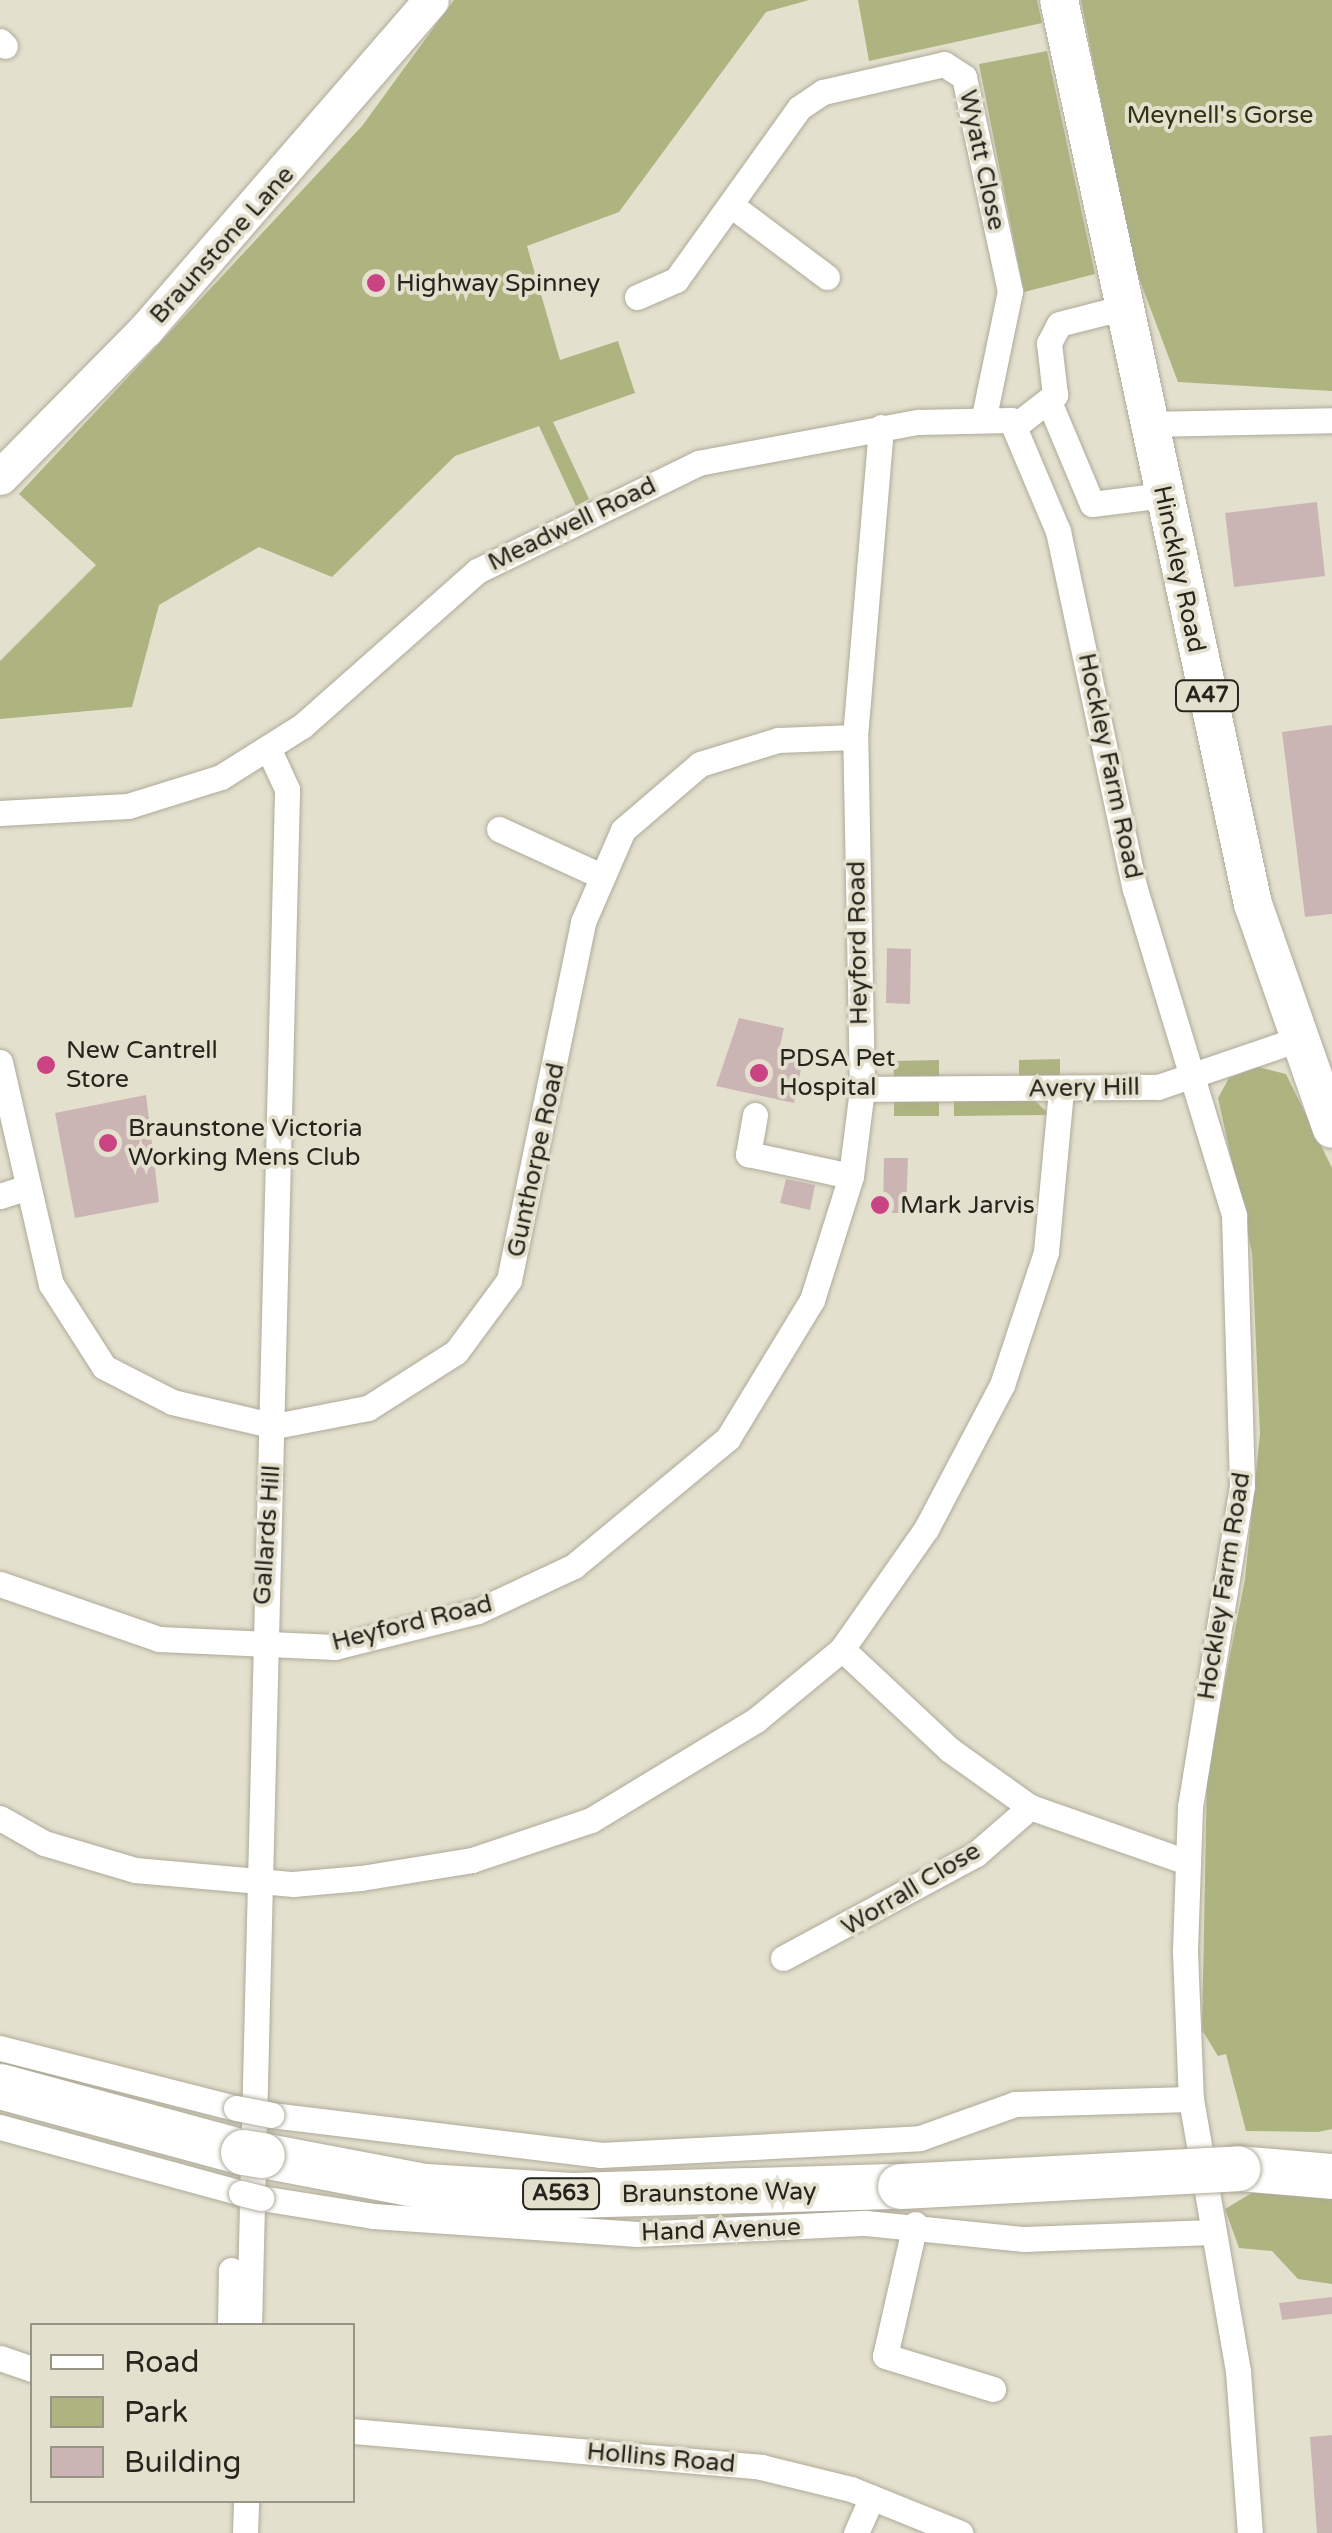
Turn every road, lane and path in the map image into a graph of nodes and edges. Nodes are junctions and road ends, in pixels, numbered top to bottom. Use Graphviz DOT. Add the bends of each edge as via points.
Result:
graph roads {
  1 [pos="431,0"];
  2 [pos="1058,0"];
  3 [pos="730,205"];
  4 [pos="827,277"];
  5 [pos="638,298"];
  6 [pos="1125,307"];
  7 [pos="1050,404"];
  8 [pos="984,417"];
  9 [pos="1332,420"];
  10 [pos="1148,424"];
  11 [pos="1015,426"];
  12 [pos="881,427"];
  13 [pos="0,477"];
  14 [pos="1163,495"];
  15 [pos="855,737"];
  16 [pos="269,750"];
  17 [pos="0,813"];
  18 [pos="500,829"];
  19 [pos="597,874"];
  20 [pos="1298,1039"];
  21 [pos="0,1062"];
  22 [pos="1196,1076"];
  23 [pos="1061,1088"];
  24 [pos="862,1089"];
  25 [pos="756,1115"];
  26 [pos="1332,1129"];
  27 [pos="852,1176"];
  28 [pos="28,1187"];
  29 [pos="0,1196"];
  30 [pos="275,1426"];
  31 [pos="0,1584"];
  32 [pos="259,1644"];
  33 [pos="842,1648"];
  34 [pos="1030,1806"];
  35 [pos="0,1818"];
  36 [pos="1187,1862"];
  37 [pos="254,1880"];
  38 [pos="784,1958"];
  39 [pos="0,2048"];
  40 [pos="0,2086"];
  41 [pos="1191,2099"];
  42 [pos="0,2127"];
  43 [pos="1332,2150"];
  44 [pos="256,2163"];
  45 [pos="1254,2168"];
  46 [pos="1332,2176"];
  47 [pos="907,2205"];
  48 [pos="1212,2232"];
  49 [pos="230,2270"];
  50 [pos="230,2323"];
  51 [pos="249,2323"];
  52 [pos="0,2358"];
  53 [pos="30,2367"];
  54 [pos="993,2389"];
  55 [pos="355,2431"];
  56 [pos="872,2497"];
  57 [pos="246,2503"];
  58 [pos="246,2533"];
  59 [pos="856,2533"];
  60 [pos="960,2533"];
  61 [pos="1250,2533"];
  1 -- 13 [label="street, Braunstone Lane" via="159,315"];
  2 -- 6 [label="main road, Hinckley Road / A47"];
  3 -- 4 [label="street"];
  3 -- 5 [label="street, Wyatt Close" via="676,280"];
  3 -- 8 [label="street, Wyatt Close" via="800,108 823,92 957,68 1010,292"];
  6 -- 7 [label="street" via="1058,324 1049,343"];
  6 -- 10 [label="main road, Hinckley Road / A47"];
  7 -- 11 [label="street"];
  7 -- 14 [label="street" via="1092,504"];
  8 -- 11 [label="street, Meadwell Road"];
  8 -- 12 [label="street, Meadwell Road"];
  9 -- 10 [label="street"];
  10 -- 14 [label="main road, Hinckley Road / A47"];
  11 -- 22 [label="street, Hockley Farm Road" via="1058,532 1136,889"];
  12 -- 15 [label="street, Heyford Road"];
  12 -- 16 [label="street, Meadwell Road" via="698,463 579,515 477,572"];
  14 -- 20 [label="main road, Hinckley Road / A47" via="1253,904"];
  15 -- 19 [label="street, Gunthorpe Road" via="778,740 700,764 623,830"];
  15 -- 24 [label="street, Heyford Road"];
  16 -- 17 [label="street, Meadwell Road" via="221,777 128,806"];
  16 -- 30 [label="street, Gallards Hill" via="287,789"];
  18 -- 19 [label="street"];
  19 -- 30 [label="street, Gunthorpe Road" via="510,1280 456,1352 414,1384 368,1408"];
  20 -- 22 [label="street, Avery Hill"];
  20 -- 26 [label="main road, Hinckley Road / A47"];
  21 -- 28 [label="street"];
  22 -- 23 [label="street, Avery Hill" via="1158,1087"];
  22 -- 36 [label="street, Hockley Farm Road" via="1234,1215 1246,1408 1236,1544"];
  23 -- 24 [label="street, Avery Hill"];
  23 -- 33 [label="street" via="1046,1252 1002,1385 926,1529"];
  24 -- 27 [label="street, Heyford Road"];
  25 -- 27 [label="street" via="748,1154"];
  27 -- 32 [label="street, Heyford Road" via="812,1300 762,1389 728,1438 644,1516 574,1566 478,1611 335,1647"];
  28 -- 29 [label="street"];
  28 -- 30 [label="street" via="50,1284 104,1367 172,1402"];
  30 -- 32 [label="street, Gallards Hill"];
  31 -- 32 [label="street, Heyford Road" via="159,1639"];
  32 -- 37 [label="street, Gallards Hill"];
  33 -- 34 [label="street" via="950,1750"];
  33 -- 37 [label="street" via="725,1741 591,1820 472,1860 362,1878"];
  34 -- 36 [label="street"];
  34 -- 38 [label="street, Worrall Close" via="976,1854"];
  35 -- 37 [label="street" via="44,1843 134,1870"];
  36 -- 41 [label="street, Hockley Farm Road"];
  37 -- 51 [label="street, Gallards Hill"];
  39 -- 44 [label="street, bridge" via="236,2108"];
  40 -- 44 [label="highway, Braunstone Way / A563"];
  41 -- 44 [label="street" via="1015,2104 920,2138"];
  41 -- 48 [label="street, Hockley Farm Road"];
  42 -- 44 [label="street"];
  43 -- 45 [label="highway, Braunstone Way / A563"];
  44 -- 47 [label="highway, Braunstone Way / A563" via="425,2186"];
  45 -- 46 [label="highway, Braunstone Way / A563"];
  45 -- 47 [label="highway, Braunstone Way / A563, bridge"];
  47 -- 48 [label="street" via="1039,2240"];
  47 -- 54 [label="street" via="886,2356"];
  48 -- 61 [label="street, Hockley Farm Road" via="1238,2371"];
  49 -- 50 [label="street"];
  52 -- 53 [label="street"];
  55 -- 56 [label="street, Hollins Road" via="687,2455"];
  56 -- 59 [label="street"];
  56 -- 60 [label="street, Hollins Road"];
  57 -- 58 [label="street"];
}
